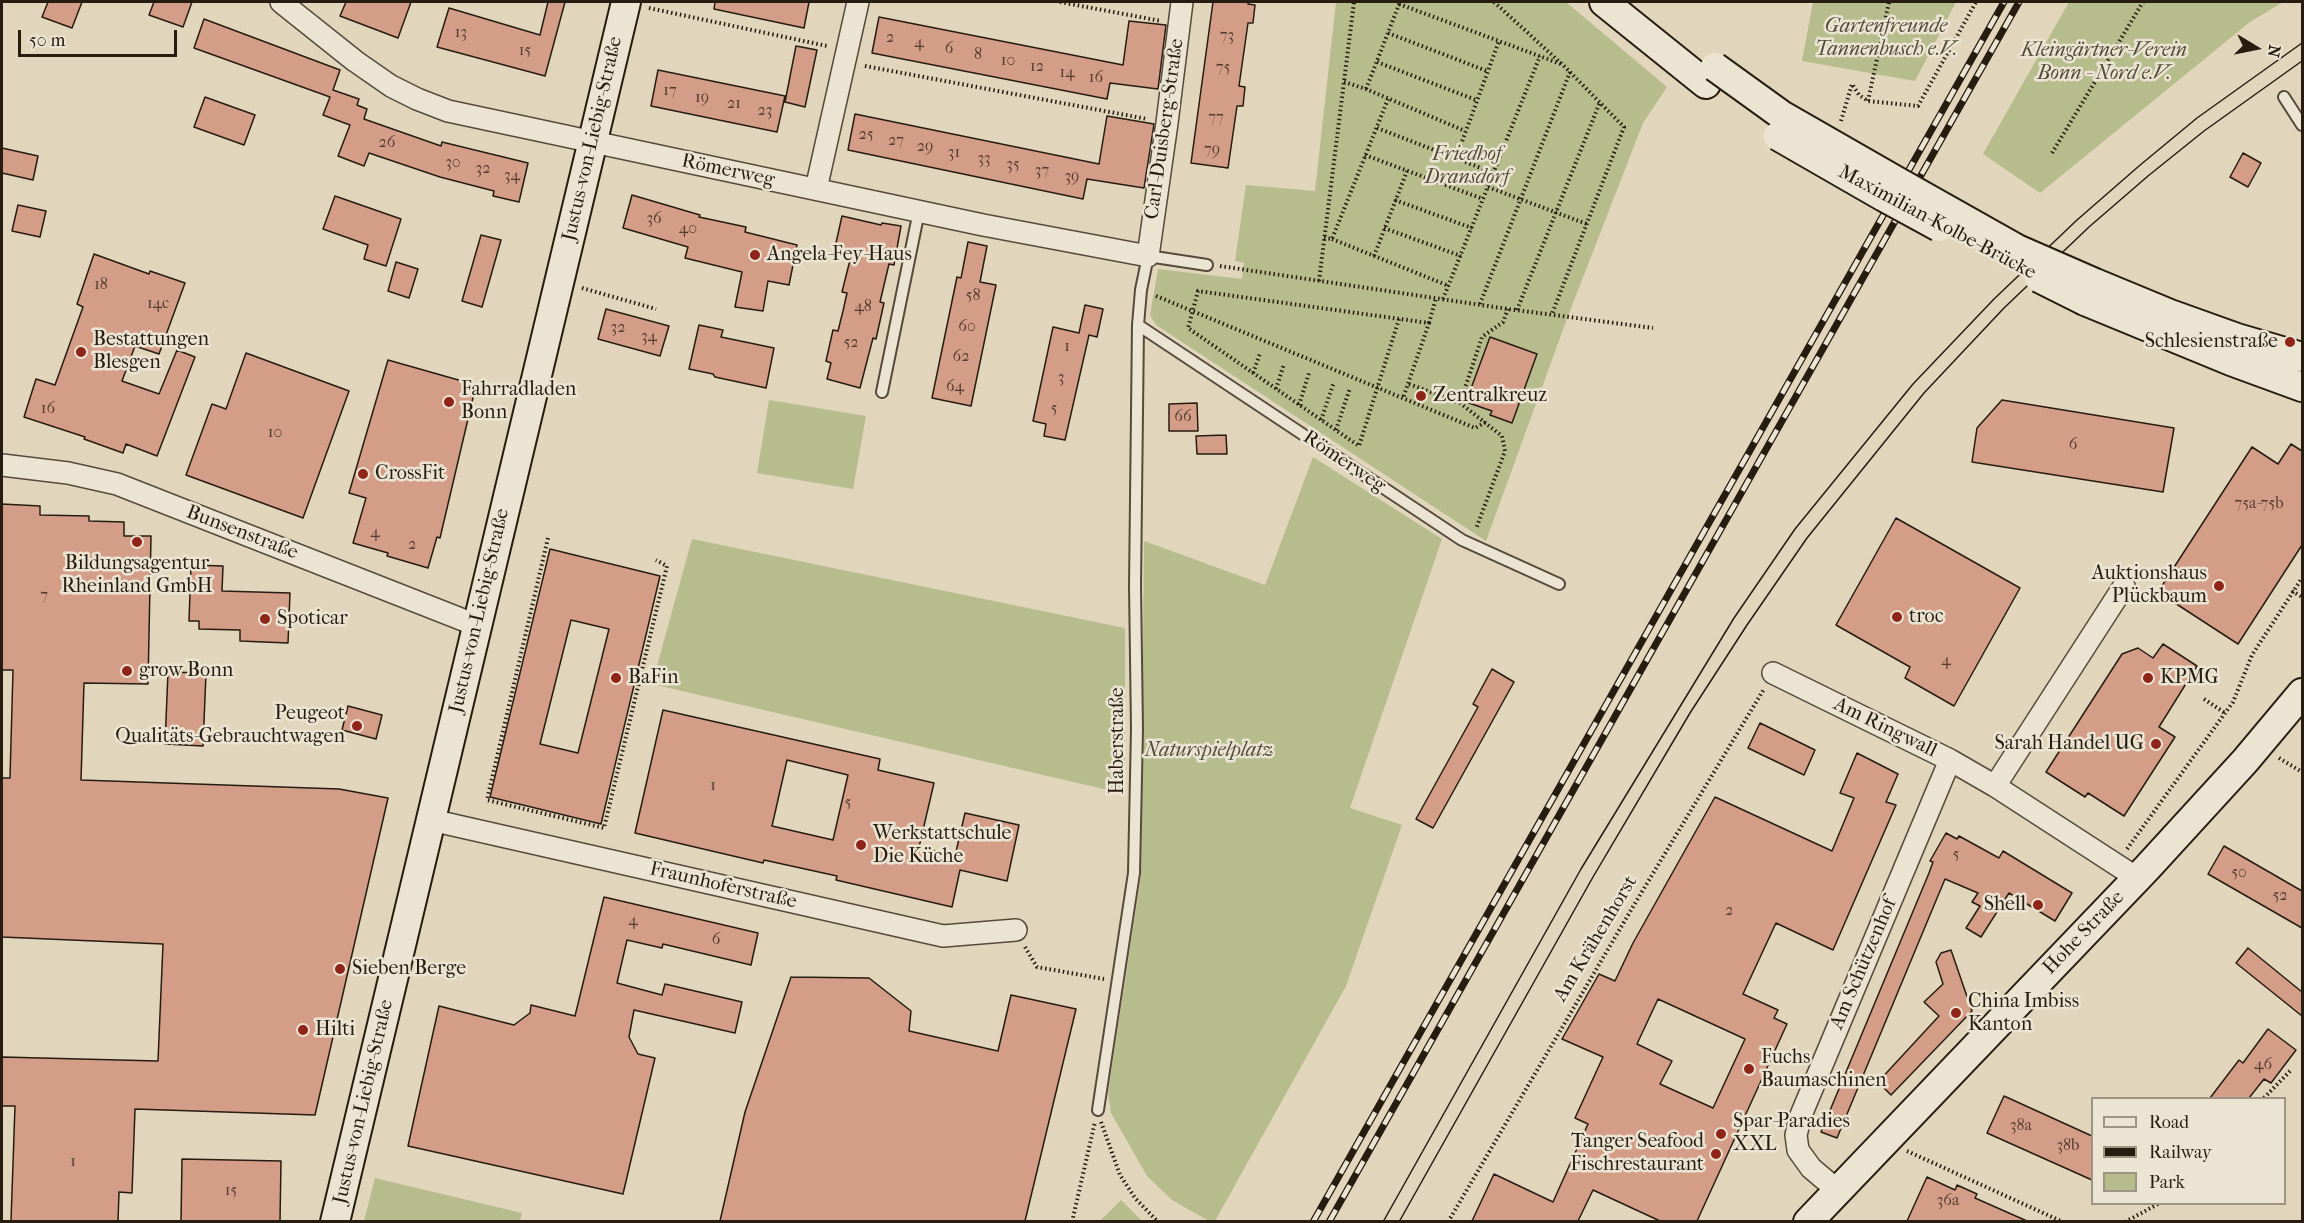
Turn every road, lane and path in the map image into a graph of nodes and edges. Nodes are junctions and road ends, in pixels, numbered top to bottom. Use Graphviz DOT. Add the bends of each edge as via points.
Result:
graph roads {
  1 [pos="281,2"];
  2 [pos="625,2"];
  3 [pos="858,2"];
  4 [pos="1060,2"];
  5 [pos="1182,2"];
  6 [pos="1354,2"];
  7 [pos="1494,2"];
  8 [pos="1604,2"];
  9 [pos="1634,2"];
  10 [pos="1889,2"];
  11 [pos="1976,2"];
  12 [pos="2143,2"];
  13 [pos="1399,3"];
  14 [pos="1179,25"];
  15 [pos="1388,33"];
  16 [pos="1499,41"];
  17 [pos="845,56"];
  18 [pos="1540,56"];
  19 [pos="1377,62"];
  20 [pos="1563,65"];
  21 [pos="1487,71"];
  22 [pos="1570,72"];
  23 [pos="1711,75"];
  24 [pos="1344,82"];
  25 [pos="1366,89"];
  26 [pos="2284,97"];
  27 [pos="1388,99"];
  28 [pos="1476,100"];
  29 [pos="1868,101"];
  30 [pos="1600,102"];
  31 [pos="1167,123"];
  32 [pos="2302,125"];
  33 [pos="1377,128"];
  34 [pos="1839,129"];
  35 [pos="1465,131"];
  36 [pos="591,142"];
  37 [pos="2052,153"];
  38 [pos="1365,155"];
  39 [pos="1456,158"];
  40 [pos="1407,171"];
  41 [pos="1494,173"];
  42 [pos="1488,187"];
  43 [pos="816,189"];
  44 [pos="1520,199"];
  45 [pos="1395,200"];
  46 [pos="1483,200"];
  47 [pos="919,211"];
  48 [pos="1555,212"];
  49 [pos="1587,224"];
  50 [pos="1384,228"];
  51 [pos="1472,228"];
  52 [pos="1324,238"];
  53 [pos="1332,239"];
  54 [pos="1148,256"];
  55 [pos="1374,256"];
  56 [pos="1461,256"];
  57 [pos="1207,264"];
  58 [pos="558,281"];
  59 [pos="1319,281"];
  60 [pos="1449,286"];
  61 [pos="1141,291"];
  62 [pos="2090,292"];
  63 [pos="1436,298"];
  64 [pos="1443,299"];
  65 [pos="1480,304"];
  66 [pos="656,309"];
  67 [pos="1508,309"];
  68 [pos="1517,310"];
  69 [pos="1192,311"];
  70 [pos="1552,314"];
  71 [pos="1399,319"];
  72 [pos="1429,323"];
  73 [pos="1138,326"];
  74 [pos="1653,328"];
  75 [pos="1260,353"];
  76 [pos="2302,357"];
  77 [pos="1284,364"];
  78 [pos="1310,373"];
  79 [pos="1253,374"];
  80 [pos="1334,382"];
  81 [pos="1409,384"];
  82 [pos="2302,387"];
  83 [pos="1350,388"];
  84 [pos="1378,388"];
  85 [pos="1276,389"];
  86 [pos="882,393"];
  87 [pos="1403,398"];
  88 [pos="1460,403"];
  89 [pos="1299,405"];
  90 [pos="1321,420"];
  91 [pos="1486,422"];
  92 [pos="1336,430"];
  93 [pos="2,465"];
  94 [pos="548,538"];
  95 [pos="1470,544"];
  96 [pos="656,560"];
  97 [pos="2302,578"];
  98 [pos="1558,584"];
  99 [pos="2124,586"];
  100 [pos="2292,591"];
  101 [pos="2302,597"];
  102 [pos="476,625"];
  103 [pos="1773,673"];
  104 [pos="2302,673"];
  105 [pos="2302,693"];
  106 [pos="2204,699"];
  107 [pos="2225,713"];
  108 [pos="2258,746"];
  109 [pos="1950,760"];
  110 [pos="1995,786"];
  111 [pos="432,820"];
  112 [pos="2127,871"];
  113 [pos="1016,930"];
  114 [pos="1118,981"];
  115 [pos="2290,1071"];
  116 [pos="2265,1097"];
  117 [pos="1098,1110"];
  118 [pos="1884,1141"];
  119 [pos="1837,1190"];
  120 [pos="2154,1205"];
  121 [pos="335,1221"];
  122 [pos="1072,1221"];
  123 [pos="1158,1221"];
  124 [pos="1448,1221"];
  125 [pos="1808,1221"];
  126 [pos="2063,1221"];
  127 [pos="2125,1221"];
  1 -- 36 [label="street, Römerweg" via="355,61 417,99 448,111"];
  2 -- 17 [label="path"];
  2 -- 36 [label="street, Justus-von-Liebig-Straße"];
  3 -- 17 [label="street"];
  4 -- 14 [label="path"];
  5 -- 14 [label="street, Carl-Duisberg-Straße"];
  6 -- 24 [label="path"];
  7 -- 20 [label="path"];
  8 -- 23 [label="street, Maximilian-Kolbe-Brücke"];
  9 -- 23 [label="street, Maximilian-Kolbe-Brücke"];
  10 -- 29 [label="path"];
  11 -- 29 [label="path" via="1918,106"];
  12 -- 37 [label="path"];
  13 -- 15 [label="path"];
  13 -- 16 [label="path"];
  14 -- 31 [label="street, Carl-Duisberg-Straße"];
  15 -- 19 [label="path"];
  15 -- 21 [label="path"];
  16 -- 18 [label="path"];
  16 -- 21 [label="path"];
  17 -- 31 [label="path"];
  17 -- 43 [label="street"];
  18 -- 20 [label="path"];
  18 -- 41 [label="path"];
  19 -- 25 [label="path"];
  19 -- 28 [label="path"];
  20 -- 22 [label="path"];
  21 -- 28 [label="path"];
  22 -- 30 [label="path"];
  22 -- 44 [label="path"];
  23 -- 62 [label="street, Maximilian-Kolbe-Brücke, bridge" via="1772,132 1884,197"];
  24 -- 25 [label="path"];
  24 -- 52 [label="path"];
  25 -- 27 [label="path"];
  26 -- 32 [label="lane"];
  27 -- 33 [label="path"];
  27 -- 35 [label="path"];
  28 -- 35 [label="path"];
  29 -- 34 [label="path" via="1852,84"];
  30 -- 48 [label="path"];
  30 -- 49 [label="path" via="1624,127"];
  31 -- 54 [label="street, Carl-Duisberg-Straße"];
  33 -- 38 [label="path"];
  33 -- 39 [label="path"];
  35 -- 39 [label="path"];
  36 -- 43 [label="street, Römerweg"];
  36 -- 58 [label="street, Justus-von-Liebig-Straße"];
  38 -- 40 [label="path"];
  38 -- 53 [label="path"];
  39 -- 41 [label="path"];
  40 -- 45 [label="path"];
  40 -- 46 [label="path"];
  41 -- 42 [label="path"];
  42 -- 44 [label="path"];
  42 -- 46 [label="path"];
  43 -- 47 [label="street, Römerweg"];
  44 -- 48 [label="path"];
  44 -- 65 [label="path"];
  45 -- 50 [label="path"];
  45 -- 51 [label="path"];
  46 -- 51 [label="path"];
  47 -- 54 [label="street, Römerweg"];
  47 -- 86 [label="lane"];
  48 -- 49 [label="path"];
  48 -- 68 [label="path"];
  49 -- 70 [label="path"];
  50 -- 55 [label="path"];
  50 -- 56 [label="path"];
  51 -- 56 [label="path"];
  52 -- 53 [label="path"];
  52 -- 59 [label="path"];
  53 -- 55 [label="path"];
  54 -- 57 [label="lane, Römerweg"];
  54 -- 61 [label="lane, Haberstraße"];
  55 -- 60 [label="path"];
  56 -- 60 [label="path"];
  57 -- 59 [label="path"];
  58 -- 66 [label="path"];
  58 -- 102 [label="street, Justus-von-Liebig-Straße"];
  59 -- 63 [label="path"];
  60 -- 64 [label="path"];
  61 -- 69 [label="path"];
  61 -- 73 [label="lane, Haberstraße"];
  62 -- 76 [label="street, Maximilian-Kolbe-Brücke"];
  62 -- 82 [label="street, Maximilian-Kolbe-Brücke" via="2231,361"];
  63 -- 64 [label="path"];
  63 -- 72 [label="path"];
  64 -- 65 [label="path"];
  65 -- 67 [label="path"];
  67 -- 68 [label="path"];
  67 -- 88 [label="path" via="1503,322 1482,337"];
  68 -- 70 [label="path"];
  69 -- 71 [label="path" via="1198,291"];
  69 -- 79 [label="path" via="1188,328"];
  69 -- 84 [label="path"];
  70 -- 74 [label="path"];
  71 -- 72 [label="path"];
  71 -- 84 [label="path"];
  72 -- 81 [label="path"];
  73 -- 95 [label="lane, Römerweg"];
  73 -- 114 [label="lane, Haberstraße" via="1134,873"];
  75 -- 79 [label="path"];
  77 -- 85 [label="path"];
  78 -- 89 [label="path"];
  79 -- 85 [label="path"];
  80 -- 90 [label="path"];
  81 -- 87 [label="path"];
  81 -- 88 [label="path"];
  83 -- 92 [label="path"];
  84 -- 87 [label="path"];
  84 -- 92 [label="path" via="1359,446"];
  85 -- 89 [label="path"];
  87 -- 91 [label="path" via="1475,429"];
  88 -- 91 [label="path"];
  89 -- 90 [label="path"];
  90 -- 92 [label="path"];
  91 -- 95 [label="path" via="1502,436 1505,451"];
  93 -- 102 [label="street, Bunsenstraße" via="117,484"];
  94 -- 96 [label="path" via="487,800 604,828 667,566"];
  95 -- 98 [label="lane, Römerweg"];
  97 -- 100 [label="path"];
  99 -- 110 [label="street"];
  100 -- 101 [label="path"];
  100 -- 107 [label="path" via="2252,655 2234,702"];
  102 -- 111 [label="street, Justus-von-Liebig-Straße"];
  103 -- 109 [label="street, Am Ringwall"];
  103 -- 124 [label="path, Am Krähenhorst"];
  104 -- 108 [label="street, Hohe Straße"];
  105 -- 108 [label="street, Hohe Straße"];
  106 -- 107 [label="path"];
  107 -- 112 [label="path"];
  108 -- 112 [label="street, Hohe Straße"];
  109 -- 110 [label="street, Am Ringwall"];
  109 -- 119 [label="street, Am Schützenhof" via="1801,1115 1797,1150"];
  110 -- 112 [label="street, Am Ringwall"];
  111 -- 113 [label="street, Fraunhoferstraße" via="944,936"];
  111 -- 121 [label="street, Justus-von-Liebig-Straße"];
  112 -- 118 [label="street, Hohe Straße"];
  113 -- 114 [label="path" via="1036,967"];
  114 -- 117 [label="lane, Haberstraße"];
  115 -- 116 [label="path"];
  117 -- 122 [label="path"];
  117 -- 123 [label="path" via="1120,1175 1134,1198"];
  118 -- 119 [label="street, Hohe Straße"];
  118 -- 126 [label="path"];
  119 -- 125 [label="street, Hohe Straße"];
  120 -- 127 [label="path"];
}
